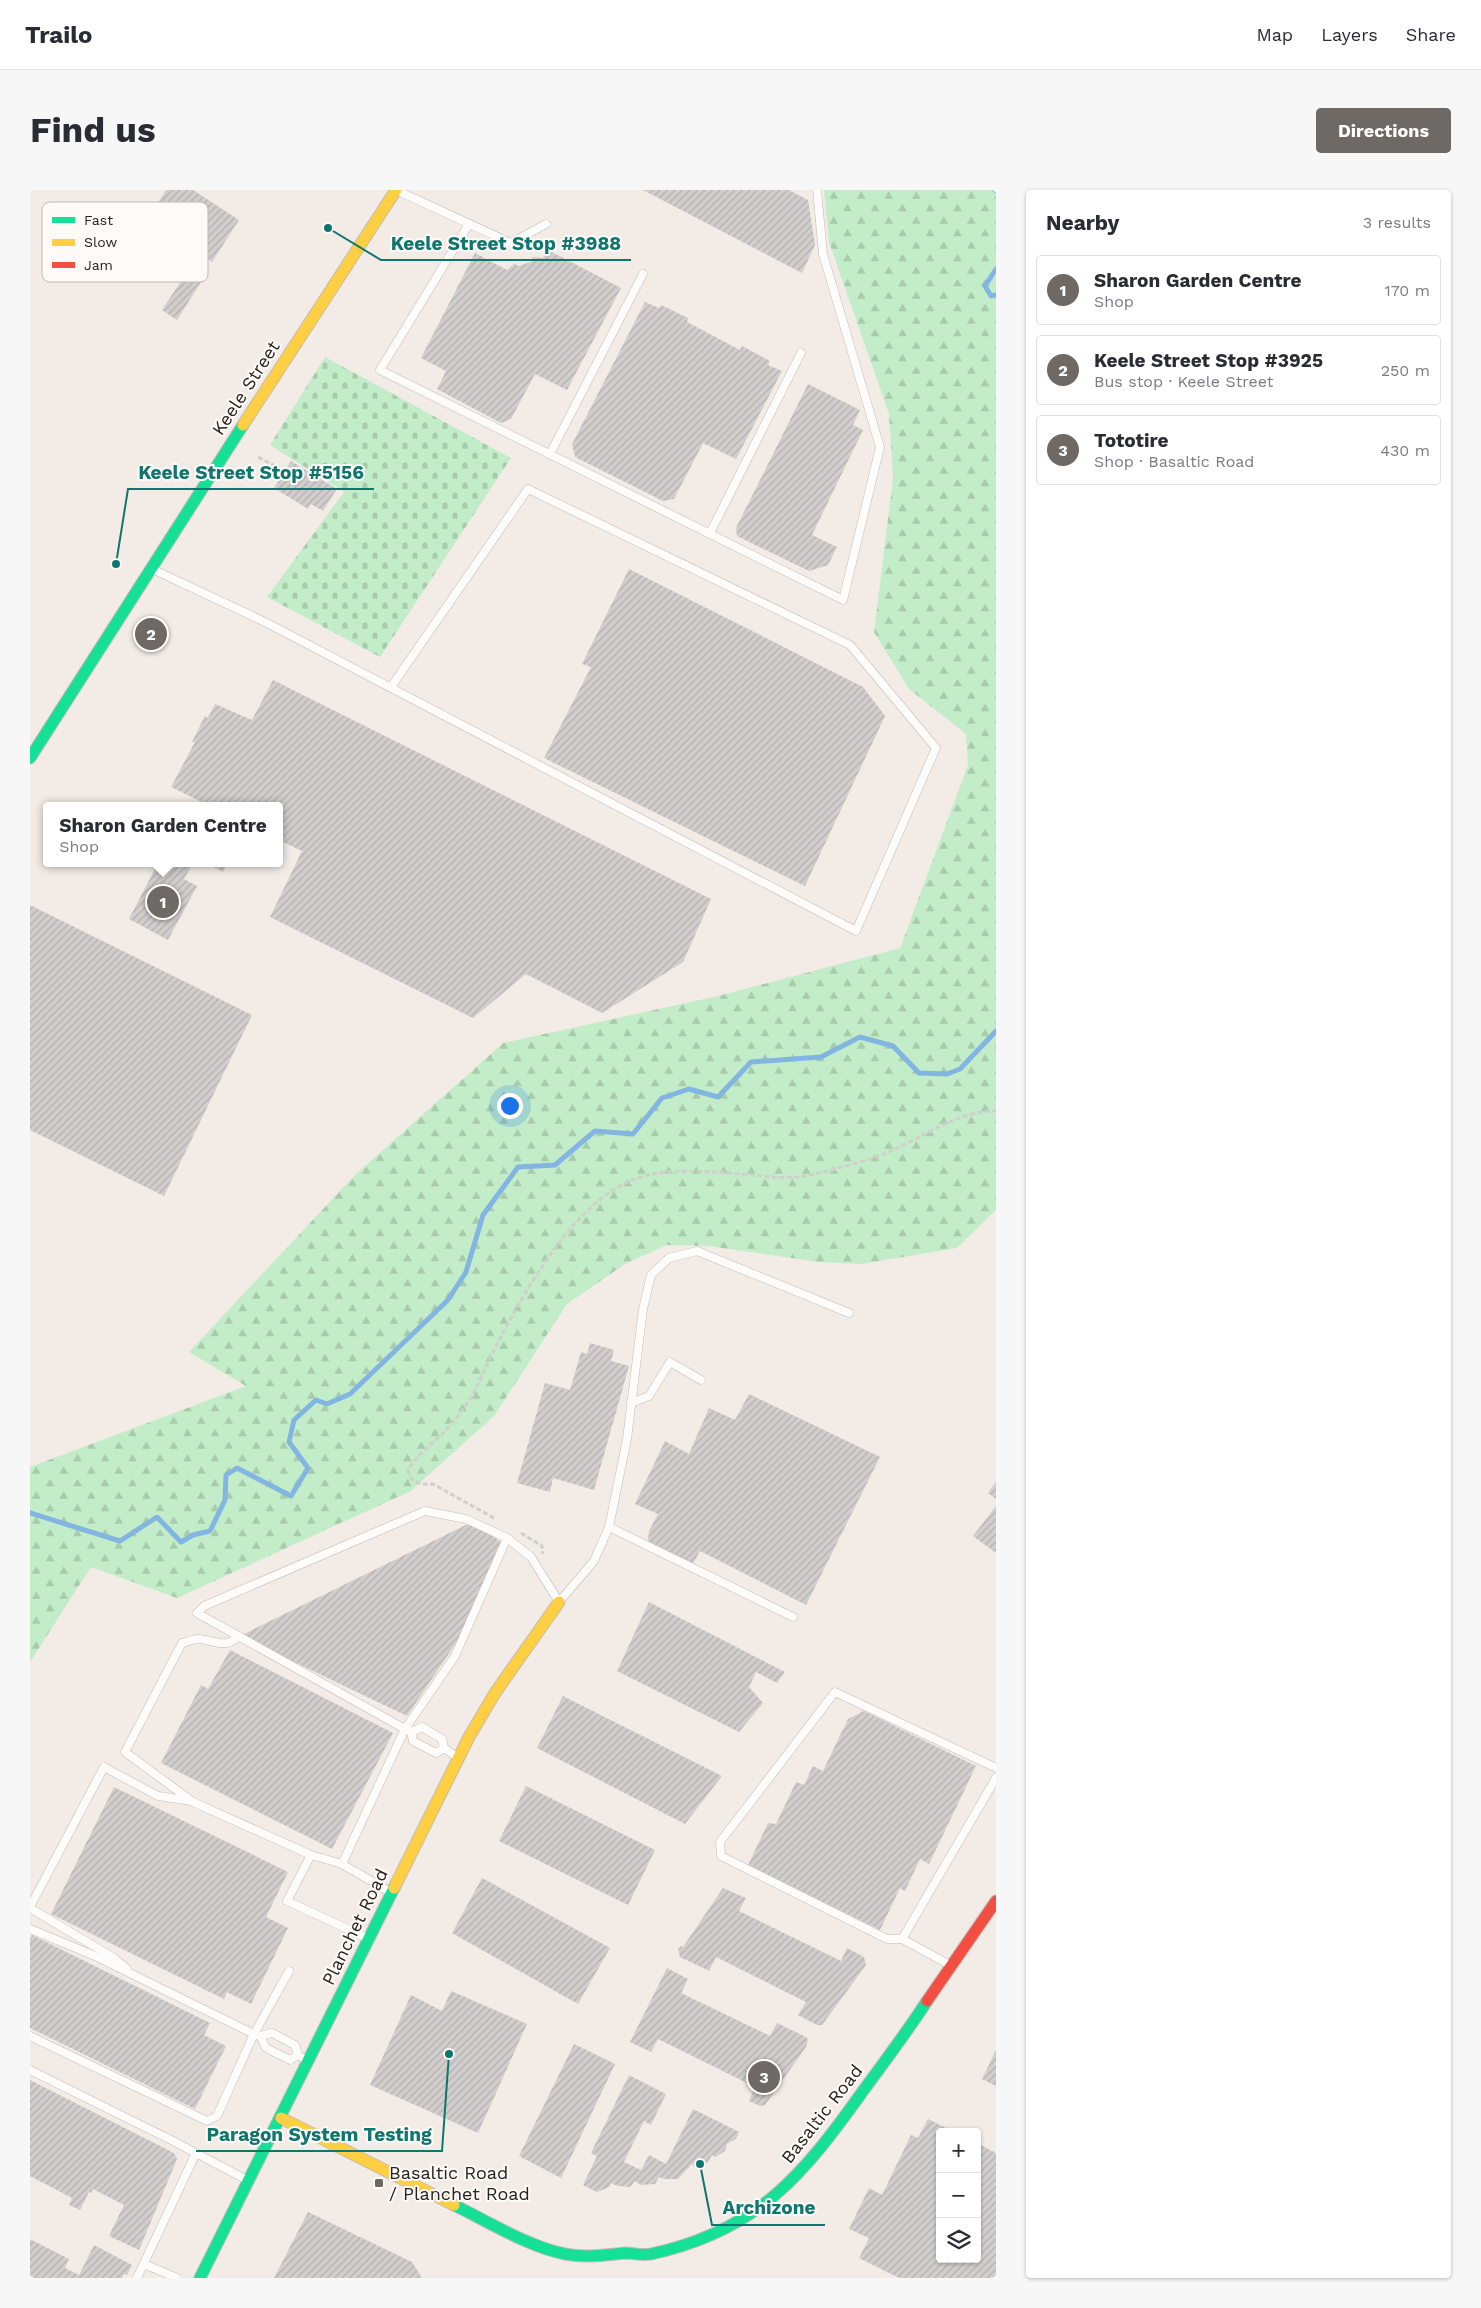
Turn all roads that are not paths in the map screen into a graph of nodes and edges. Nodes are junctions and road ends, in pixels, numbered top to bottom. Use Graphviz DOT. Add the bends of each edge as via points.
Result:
graph roads {
  1 [pos="396,190"];
  2 [pos="817,190"];
  3 [pos="469,224"];
  4 [pos="546,224"];
  5 [pos="643,274"];
  6 [pos="801,353"];
  7 [pos="550,454"];
  8 [pos="710,534"];
  9 [pos="150,568"];
  10 [pos="391,688"];
  11 [pos="30,758"];
  12 [pos="849,1313"];
  13 [pos="701,1380"];
  14 [pos="631,1403"];
  15 [pos="609,1527"];
  16 [pos="507,1538"];
  17 [pos="559,1602"];
  18 [pos="793,1617"];
  19 [pos="239,1636"];
  20 [pos="408,1730"];
  21 [pos="444,1748"];
  22 [pos="458,1757"];
  23 [pos="996,1768"];
  24 [pos="996,1778"];
  25 [pos="193,1802"];
  26 [pos="311,1855"];
  27 [pos="342,1864"];
  28 [pos="391,1893"];
  29 [pos="996,1901"];
  30 [pos="30,1907"];
  31 [pos="30,1929"];
  32 [pos="369,1939"];
  33 [pos="902,1939"];
  34 [pos="950,1965"];
  35 [pos="289,1971"];
  36 [pos="138,1978"];
  37 [pos="257,2035"];
  38 [pos="30,2036"];
  39 [pos="298,2055"];
  40 [pos="308,2062"];
  41 [pos="30,2070"];
  42 [pos="281,2118"];
  43 [pos="196,2153"];
  44 [pos="249,2181"];
  45 [pos="144,2264"];
  46 [pos="137,2278"];
  47 [pos="177,2278"];
  48 [pos="200,2278"];
  1 -- 3 [label="lane"];
  1 -- 9 [label="street, Keele Street"];
  2 -- 8 [label="lane" via="823,254 880,447 843,600"];
  3 -- 4 [label="lane" via="511,243"];
  3 -- 7 [label="lane" via="380,370"];
  5 -- 7 [label="lane"];
  6 -- 8 [label="lane"];
  7 -- 8 [label="lane"];
  9 -- 10 [label="lane" via="265,622"];
  9 -- 11 [label="street, Keele Street"];
  10 -- 10 [label="lane" via="856,931 936,748 850,645 528,489"];
  12 -- 14 [label="lane" via="697,1251 669,1258 651,1275"];
  13 -- 14 [label="lane" via="670,1362 649,1396"];
  14 -- 15 [label="lane"];
  15 -- 17 [label="lane" via="594,1561"];
  15 -- 18 [label="lane"];
  16 -- 17 [label="lane" via="531,1556"];
  16 -- 19 [label="lane" via="466,1519 425,1511 204,1606 197,1613"];
  16 -- 20 [label="lane" via="455,1656"];
  17 -- 22 [label="street, Planchet Road" via="487,1705"];
  19 -- 20 [label="lane"];
  19 -- 25 [label="lane" via="232,1643 221,1644 196,1638 182,1643 125,1752"];
  20 -- 21 [label="lane" via="422,1727 442,1739"];
  20 -- 21 [label="lane" via="413,1741 436,1753"];
  20 -- 27 [label="lane"];
  21 -- 22 [label="lane"];
  22 -- 28 [label="street, Planchet Road"];
  23 -- 33 [label="lane" via="834,1692 720,1842 720,1856 888,1939"];
  24 -- 33 [label="lane"];
  25 -- 26 [label="lane"];
  25 -- 30 [label="lane" via="158,1796 104,1767"];
  26 -- 27 [label="lane"];
  26 -- 32 [label="lane" via="288,1901"];
  27 -- 28 [label="lane"];
  28 -- 32 [label="street, Planchet Road"];
  29 -- 34 [label="street, Basaltic Road"];
  30 -- 36 [label="lane" via="114,1958"];
  31 -- 36 [label="lane"];
  32 -- 40 [label="street, Planchet Road"];
  33 -- 34 [label="lane"];
  34 -- 42 [label="street, Basaltic Road" via="915,2020 828,2140 782,2191 724,2230 648,2255 627,2253 597,2257 564,2254 520,2238"];
  35 -- 37 [label="lane"];
  36 -- 37 [label="lane"];
  37 -- 38 [label="lane" via="217,2116 206,2121"];
  37 -- 39 [label="lane" via="280,2037 295,2045"];
  37 -- 39 [label="lane" via="266,2048 290,2060"];
  39 -- 40 [label="lane"];
  40 -- 42 [label="street, Planchet Road"];
  41 -- 43 [label="lane"];
  42 -- 44 [label="street, Planchet Road"];
  43 -- 44 [label="lane"];
  43 -- 45 [label="lane"];
  44 -- 48 [label="street, Planchet Road"];
  45 -- 46 [label="lane"];
  45 -- 47 [label="lane"];
}
